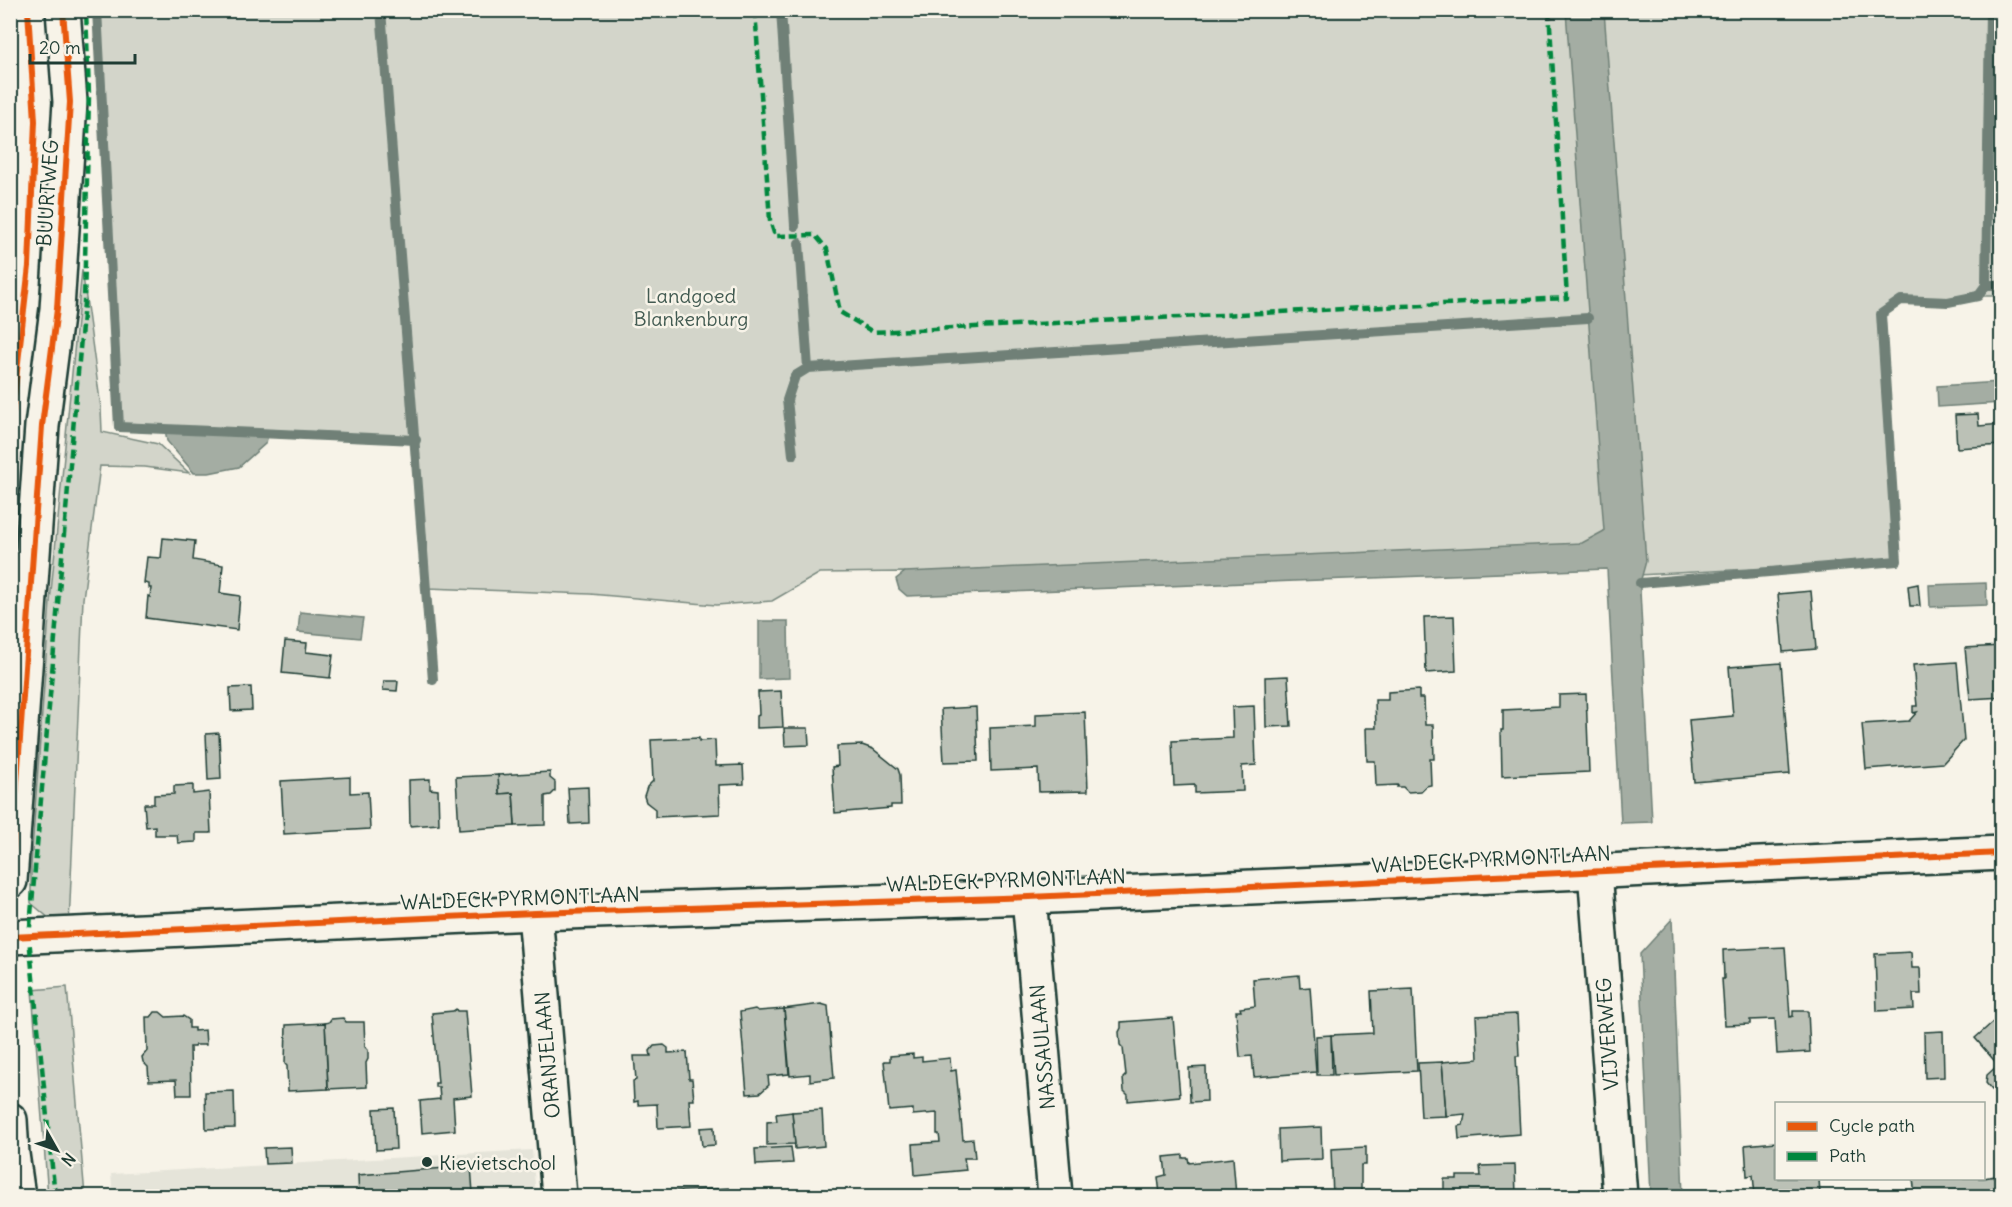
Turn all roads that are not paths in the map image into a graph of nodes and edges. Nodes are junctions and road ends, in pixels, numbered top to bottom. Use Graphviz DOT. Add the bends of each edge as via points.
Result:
graph roads {
  1 [pos="63,10"];
  2 [pos="2001,853"];
  3 [pos="1595,871"];
  4 [pos="10,880"];
  5 [pos="1029,897"];
  6 [pos="535,913"];
  7 [pos="10,938"];
  8 [pos="10,1120"];
  9 [pos="18,1197"];
  10 [pos="559,1197"];
  11 [pos="1055,1197"];
  12 [pos="1620,1197"];
  1 -- 4 [label="street, BUURTWEG" via="70,102 57,309 42,426"];
  2 -- 3 [label="street, WALDECK PYRMONTLAAN"];
  3 -- 5 [label="street, WALDECK PYRMONTLAAN"];
  3 -- 12 [label="street, VIJVERWEG"];
  5 -- 6 [label="street, WALDECK PYRMONTLAAN"];
  5 -- 11 [label="street, NASSAULAAN"];
  6 -- 7 [label="street, WALDECK PYRMONTLAAN"];
  6 -- 10 [label="street, ORANJELAAN"];
  8 -- 9 [label="street"];
}
